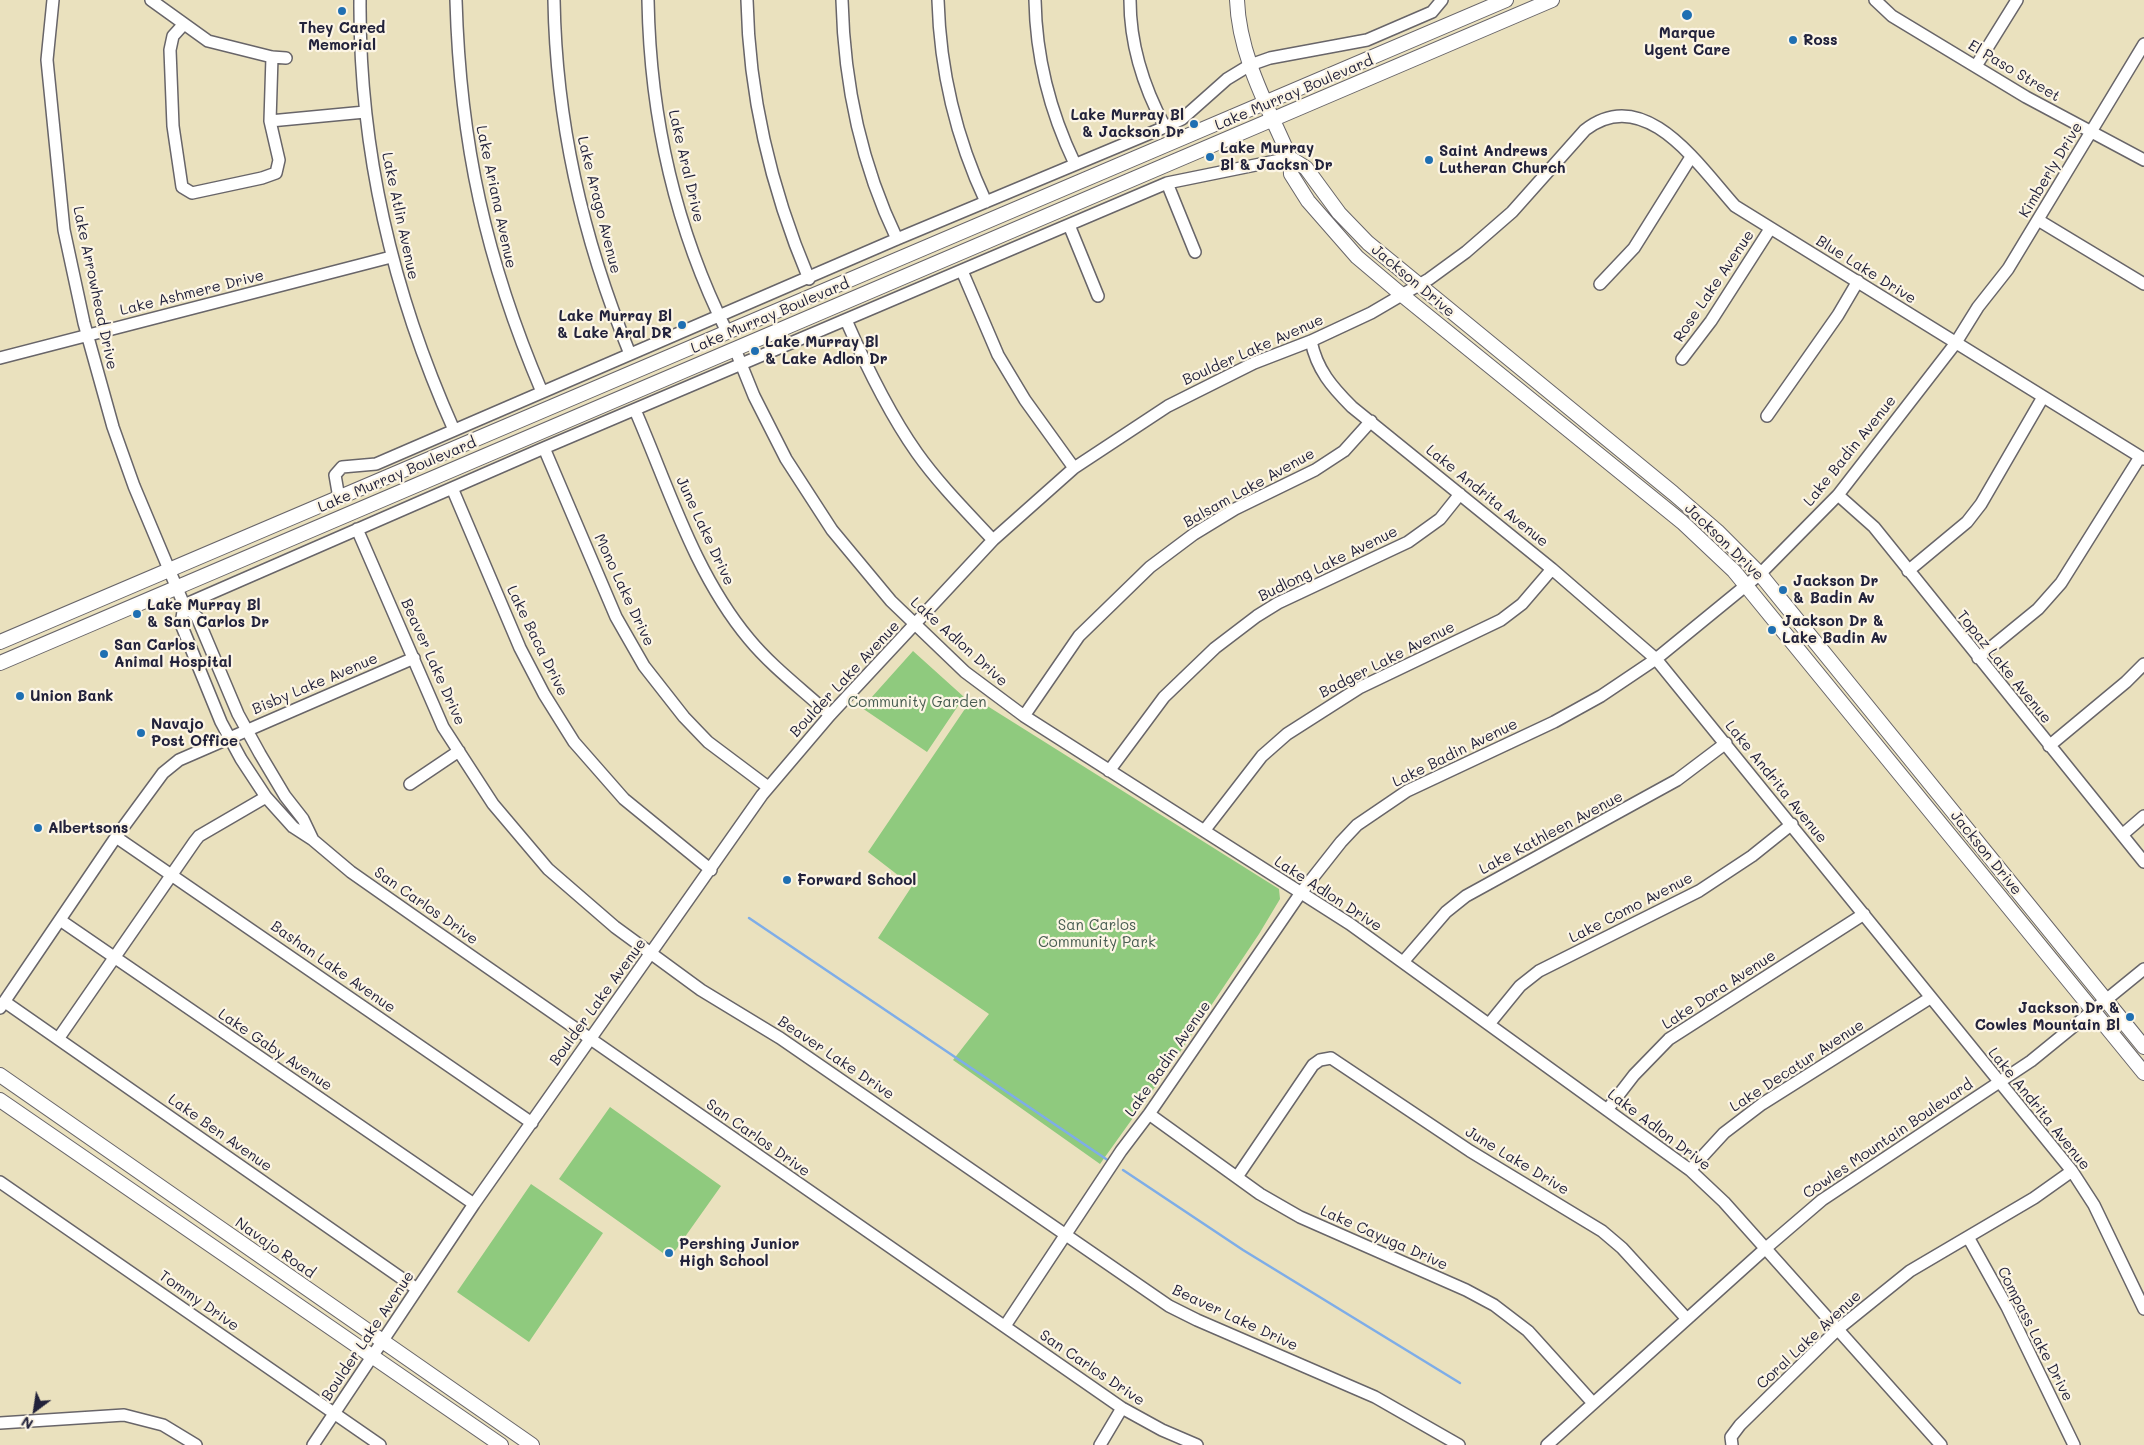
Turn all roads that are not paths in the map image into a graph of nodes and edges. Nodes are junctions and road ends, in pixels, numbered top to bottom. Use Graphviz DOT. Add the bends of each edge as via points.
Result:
graph roads {
  1 [pos="53,0"];
  2 [pos="151,0"];
  3 [pos="360,0"];
  4 [pos="456,0"];
  5 [pos="554,0"];
  6 [pos="648,0"];
  7 [pos="746,0"];
  8 [pos="842,0"];
  9 [pos="938,0"];
  10 [pos="1035,0"];
  11 [pos="1130,0"];
  12 [pos="1237,0"];
  13 [pos="1442,0"];
  14 [pos="1506,0"];
  15 [pos="1552,0"];
  16 [pos="1875,0"];
  17 [pos="2017,0"];
  18 [pos="183,25"];
  19 [pos="2144,44"];
  20 [pos="272,57"];
  21 [pos="286,58"];
  22 [pos="1250,65"];
  23 [pos="1976,66"];
  24 [pos="1266,102"];
  25 [pos="365,112"];
  26 [pos="1273,119"];
  27 [pos="270,121"];
  28 [pos="1165,127"];
  29 [pos="1585,130"];
  30 [pos="2090,132"];
  31 [pos="1691,157"];
  32 [pos="1290,158"];
  33 [pos="2144,160"];
  34 [pos="1075,164"];
  35 [pos="1167,184"];
  36 [pos="986,202"];
  37 [pos="2038,220"];
  38 [pos="1069,224"];
  39 [pos="1770,229"];
  40 [pos="897,240"];
  41 [pos="1196,252"];
  42 [pos="391,257"];
  43 [pos="962,271"];
  44 [pos="809,279"];
  45 [pos="1858,282"];
  46 [pos="1600,284"];
  47 [pos="2144,284"];
  48 [pos="1418,285"];
  49 [pos="1402,295"];
  50 [pos="1098,296"];
  51 [pos="1978,307"];
  52 [pos="719,316"];
  53 [pos="846,320"];
  54 [pos="753,321"];
  55 [pos="727,332"];
  56 [pos="87,335"];
  57 [pos="1311,341"];
  58 [pos="1955,344"];
  59 [pos="734,349"];
  60 [pos="630,354"];
  61 [pos="0,358"];
  62 [pos="709,360"];
  63 [pos="1682,360"];
  64 [pos="740,366"];
  65 [pos="542,392"];
  66 [pos="2043,397"];
  67 [pos="636,410"];
  68 [pos="1767,416"];
  69 [pos="1370,420"];
  70 [pos="454,430"];
  71 [pos="544,448"];
  72 [pos="2142,458"];
  73 [pos="1074,468"];
  74 [pos="452,488"];
  75 [pos="1460,494"];
  76 [pos="1838,495"];
  77 [pos="339,498"];
  78 [pos="357,529"];
  79 [pos="993,540"];
  80 [pos="1552,569"];
  81 [pos="170,570"];
  82 [pos="1908,571"];
  83 [pos="1760,574"];
  84 [pos="1747,585"];
  85 [pos="177,587"];
  86 [pos="184,605"];
  87 [pos="915,625"];
  88 [pos="0,642"];
  89 [pos="414,658"];
  90 [pos="1978,658"];
  91 [pos="1656,659"];
  92 [pos="0,662"];
  93 [pos="2144,664"];
  94 [pos="830,715"];
  95 [pos="1024,716"];
  96 [pos="246,730"];
  97 [pos="229,737"];
  98 [pos="1726,743"];
  99 [pos="2048,746"];
  100 [pos="458,751"];
  101 [pos="1109,771"];
  102 [pos="410,784"];
  103 [pos="768,787"];
  104 [pos="266,797"];
  105 [pos="2144,816"];
  106 [pos="1792,824"];
  107 [pos="1204,831"];
  108 [pos="2122,834"];
  109 [pos="116,837"];
  110 [pos="313,840"];
  111 [pos="2144,862"];
  112 [pos="711,870"];
  113 [pos="170,873"];
  114 [pos="1300,894"];
  115 [pos="1864,914"];
  116 [pos="60,920"];
  117 [pos="652,954"];
  118 [pos="114,958"];
  119 [pos="1403,962"];
  120 [pos="2144,969"];
  121 [pos="1930,998"];
  122 [pos="2106,1001"];
  123 [pos="2,1005"];
  124 [pos="2094,1011"];
  125 [pos="1489,1024"];
  126 [pos="590,1038"];
  127 [pos="58,1039"];
  128 [pos="2144,1047"];
  129 [pos="2144,1073"];
  130 [pos="0,1075"];
  131 [pos="1999,1082"];
  132 [pos="0,1100"];
  133 [pos="1607,1110"];
  134 [pos="1149,1114"];
  135 [pos="532,1122"];
  136 [pos="1690,1170"];
  137 [pos="2072,1171"];
  138 [pos="1237,1177"];
  139 [pos="0,1182"];
  140 [pos="474,1204"];
  141 [pos="1066,1235"];
  142 [pos="1968,1237"];
  143 [pos="1766,1248"];
  144 [pos="418,1289"];
  145 [pos="2144,1309"];
  146 [pos="1687,1319"];
  147 [pos="1005,1326"];
  148 [pos="1838,1329"];
  149 [pos="382,1342"];
  150 [pos="372,1357"];
  151 [pos="1594,1403"];
  152 [pos="1122,1408"];
  153 [pos="335,1413"];
  154 [pos="0,1423"];
  155 [pos="196,1445"];
  156 [pos="313,1445"];
  157 [pos="380,1445"];
  158 [pos="501,1445"];
  159 [pos="532,1445"];
  160 [pos="1100,1445"];
  161 [pos="1197,1445"];
  162 [pos="1459,1445"];
  163 [pos="1547,1445"];
  164 [pos="1732,1445"];
  165 [pos="1941,1445"];
  166 [pos="2074,1445"];
  1 -- 56 [label="street, Lake Arrowhead Drive" via="47,60 53,141 64,230"];
  2 -- 18 [label="street"];
  3 -- 25 [label="street, Lake Atlin Avenue"];
  4 -- 65 [label="street, Lake Ariana Avenue" via="464,118 478,198 505,297"];
  5 -- 60 [label="street, Lake Arago Avenue" via="559,86 570,162 602,281"];
  6 -- 52 [label="street, Lake Aral Drive" via="653,85 667,165 688,241"];
  7 -- 44 [label="street" via="752,80 764,147 784,216"];
  8 -- 40 [label="street" via="847,72 857,124 871,175"];
  9 -- 36 [label="street" via="943,67 953,114 967,159"];
  10 -- 34 [label="street" via="1037,40 1045,83"];
  11 -- 28 [label="street" via="1138,59 1149,94"];
  12 -- 22 [label="main road, Jackson Drive" via="1241,36"];
  13 -- 22 [label="street, Lake Murray Boulevard" via="1432,12 1367,40 1270,58"];
  14 -- 24 [label="main road, Lake Murray Boulevard"];
  15 -- 26 [label="main road, Lake Murray Boulevard"];
  16 -- 23 [label="street, El Paso Street" via="1892,16"];
  17 -- 23 [label="street"];
  18 -- 20 [label="street" via="208,41"];
  18 -- 27 [label="street" via="173,36 170,50 173,126 182,187 192,192 276,173 279,160"];
  19 -- 30 [label="street, Kimberly Drive"];
  20 -- 21 [label="street"];
  20 -- 27 [label="street"];
  22 -- 24 [label="main road, Jackson Drive"];
  22 -- 28 [label="street, Lake Murray Boulevard" via="1227,79 1182,119"];
  23 -- 30 [label="street, El Paso Street"];
  24 -- 26 [label="main road, Jackson Drive"];
  24 -- 54 [label="main road, Lake Murray Boulevard"];
  25 -- 27 [label="street"];
  25 -- 42 [label="street, Lake Atlin Avenue"];
  26 -- 32 [label="main road, Jackson Drive"];
  26 -- 59 [label="main road, Lake Murray Boulevard"];
  28 -- 34 [label="street, Lake Murray Boulevard"];
  29 -- 31 [label="street, Blue Lake Drive" via="1612,116 1637,117 1660,127"];
  29 -- 48 [label="street, Boulder Lake Avenue" via="1512,212 1466,252"];
  30 -- 33 [label="street, El Paso Street"];
  30 -- 37 [label="street, Kimberly Drive"];
  31 -- 39 [label="street, Blue Lake Drive" via="1735,206"];
  31 -- 46 [label="street" via="1634,248"];
  32 -- 35 [label="street"];
  32 -- 48 [label="main road, Jackson Drive" via="1306,168 1347,223"];
  32 -- 49 [label="main road, Jackson Drive" via="1291,174 1308,201 1357,257"];
  34 -- 36 [label="street, Lake Murray Boulevard"];
  35 -- 38 [label="street"];
  35 -- 41 [label="street"];
  36 -- 40 [label="street, Lake Murray Boulevard"];
  37 -- 47 [label="street"];
  37 -- 51 [label="street, Kimberly Drive" via="2008,269"];
  38 -- 43 [label="street"];
  38 -- 50 [label="street"];
  39 -- 45 [label="street, Blue Lake Drive"];
  39 -- 63 [label="street, Rose Lake Avenue"];
  40 -- 44 [label="street, Lake Murray Boulevard"];
  42 -- 56 [label="street, Lake Ashmere Drive"];
  42 -- 70 [label="street, Lake Atlin Avenue" via="414,333"];
  43 -- 53 [label="street"];
  43 -- 73 [label="street" via="998,355 1025,400"];
  44 -- 52 [label="street, Lake Murray Boulevard"];
  45 -- 58 [label="street, Blue Lake Drive"];
  45 -- 68 [label="street"];
  48 -- 49 [label="street, Boulder Lake Avenue"];
  48 -- 83 [label="main road, Jackson Drive" via="1673,493"];
  49 -- 57 [label="street, Boulder Lake Avenue"];
  49 -- 84 [label="main road, Jackson Drive" via="1682,522"];
  51 -- 58 [label="street, Lake Badin Avenue"];
  52 -- 55 [label="street, Lake Aral Drive"];
  52 -- 60 [label="street, Lake Murray Boulevard"];
  53 -- 64 [label="street"];
  53 -- 79 [label="street" via="891,411 918,453"];
  54 -- 55 [label="main road, Lake Murray Boulevard"];
  54 -- 59 [label="main road"];
  55 -- 62 [label="main road"];
  55 -- 77 [label="main road, Lake Murray Boulevard"];
  56 -- 61 [label="street, Lake Ashmere Drive"];
  56 -- 81 [label="street, Lake Arrowhead Drive" via="113,427"];
  57 -- 69 [label="street, Lake Andrita Avenue" via="1327,381"];
  57 -- 73 [label="street, Boulder Lake Avenue" via="1254,363 1168,406"];
  58 -- 66 [label="street, Blue Lake Drive"];
  58 -- 76 [label="street, Lake Badin Avenue"];
  59 -- 62 [label="main road, Lake Murray Boulevard"];
  59 -- 64 [label="street, Lake Adlon Drive"];
  60 -- 65 [label="street, Lake Murray Boulevard"];
  62 -- 85 [label="main road, Lake Murray Boulevard"];
  64 -- 67 [label="street"];
  64 -- 87 [label="street, Lake Adlon Drive" via="783,452 816,507 862,568"];
  65 -- 70 [label="street, Lake Murray Boulevard"];
  66 -- 72 [label="street, Blue Lake Drive"];
  66 -- 82 [label="street" via="1968,522"];
  67 -- 71 [label="street"];
  67 -- 94 [label="street, June Lake Drive" via="700,561 720,599 764,655"];
  69 -- 75 [label="street, Lake Andrita Avenue"];
  69 -- 95 [label="street, Balsam Lake Avenue" via="1344,451 1315,470 1235,509 1150,567 1079,636"];
  70 -- 77 [label="street, Lake Murray Boulevard" via="376,464 342,467 335,475"];
  71 -- 74 [label="street"];
  71 -- 103 [label="street, Mono Lake Drive" via="616,616 644,666 708,742"];
  72 -- 90 [label="street" via="2061,584 2038,609"];
  73 -- 79 [label="street, Boulder Lake Avenue"];
  74 -- 78 [label="street"];
  74 -- 112 [label="street, Lake Baca Drive" via="520,648 574,742 624,800"];
  75 -- 80 [label="street, Lake Andrita Avenue"];
  75 -- 101 [label="street, Budlong Lake Avenue" via="1440,519 1408,542 1278,603 1216,648 1164,697"];
  76 -- 82 [label="street, Topaz Lake Avenue" via="1874,526"];
  76 -- 83 [label="street, Lake Badin Avenue"];
  77 -- 81 [label="main road, Lake Murray Boulevard"];
  78 -- 86 [label="street"];
  78 -- 89 [label="street, Beaver Lake Drive"];
  79 -- 87 [label="street, Boulder Lake Avenue"];
  80 -- 91 [label="street, Lake Andrita Avenue"];
  80 -- 107 [label="street, Badger Lake Avenue" via="1522,604 1501,620 1360,688 1287,734 1252,769"];
  81 -- 85 [label="street, San Carlos Drive"];
  81 -- 88 [label="main road, Lake Murray Boulevard"];
  82 -- 90 [label="street, Topaz Lake Avenue"];
  83 -- 84 [label="street, Lake Badin Avenue"];
  83 -- 122 [label="main road, Jackson Drive"];
  84 -- 91 [label="street, Lake Badin Avenue"];
  84 -- 124 [label="main road, Jackson Drive"];
  85 -- 86 [label="street, San Carlos Drive"];
  85 -- 92 [label="main road, Lake Murray Boulevard"];
  86 -- 96 [label="street, San Carlos Drive" via="197,617"];
  86 -- 97 [label="street, San Carlos Drive" via="181,624"];
  87 -- 94 [label="street, Boulder Lake Avenue"];
  87 -- 95 [label="street, Lake Adlon Drive" via="965,672"];
  89 -- 96 [label="street, Bisby Lake Avenue"];
  89 -- 100 [label="street, Beaver Lake Drive" via="443,727"];
  90 -- 99 [label="street, Topaz Lake Avenue"];
  91 -- 98 [label="street, Lake Andrita Avenue"];
  91 -- 114 [label="street, Lake Badin Avenue" via="1601,696 1554,722 1407,790 1357,825"];
  93 -- 99 [label="street"];
  94 -- 103 [label="street, Boulder Lake Avenue"];
  95 -- 101 [label="street, Lake Adlon Drive"];
  96 -- 97 [label="street, Bisby Lake Avenue"];
  96 -- 110 [label="street, San Carlos Drive"];
  97 -- 104 [label="street, San Carlos Drive"];
  97 -- 109 [label="street, Bisby Lake Avenue" via="179,760 163,773"];
  98 -- 106 [label="street, Lake Andrita Avenue"];
  98 -- 119 [label="street, Lake Kathleen Avenue" via="1677,780 1466,896 1446,912"];
  99 -- 108 [label="street, Topaz Lake Avenue"];
  100 -- 102 [label="street"];
  100 -- 117 [label="street, Beaver Lake Drive" via="493,804 548,869 584,903"];
  101 -- 107 [label="street, Lake Adlon Drive"];
  103 -- 112 [label="street, Boulder Lake Avenue"];
  104 -- 110 [label="street, San Carlos Drive" via="293,827"];
  104 -- 113 [label="street" via="199,836"];
  105 -- 108 [label="street"];
  106 -- 115 [label="street, Lake Andrita Avenue"];
  106 -- 125 [label="street, Lake Como Avenue" via="1752,856 1699,891 1539,971 1520,986"];
  107 -- 114 [label="street, Lake Adlon Drive"];
  108 -- 111 [label="street, Topaz Lake Avenue"];
  109 -- 113 [label="street, Bashan Lake Avenue"];
  109 -- 116 [label="street, Bisby Lake Avenue"];
  110 -- 126 [label="street, San Carlos Drive" via="351,872"];
  112 -- 117 [label="street, Boulder Lake Avenue"];
  113 -- 118 [label="street"];
  113 -- 135 [label="street, Bashan Lake Avenue"];
  114 -- 119 [label="street, Lake Adlon Drive" via="1350,924"];
  114 -- 134 [label="street, Lake Badin Avenue"];
  115 -- 121 [label="street, Lake Andrita Avenue"];
  115 -- 133 [label="street, Lake Dora Avenue" via="1669,1039 1634,1075"];
  116 -- 118 [label="street, Lake Gaby Avenue"];
  116 -- 123 [label="street, Bisby Lake Avenue"];
  117 -- 126 [label="street, Boulder Lake Avenue"];
  117 -- 141 [label="street, Beaver Lake Drive"];
  118 -- 127 [label="street"];
  118 -- 140 [label="street, Lake Gaby Avenue"];
  119 -- 125 [label="street, Lake Adlon Drive"];
  120 -- 122 [label="street, Cowles Mountain Boulevard"];
  121 -- 131 [label="street, Lake Andrita Avenue"];
  121 -- 136 [label="street, Lake Decatur Avenue" via="1762,1104 1724,1132"];
  122 -- 124 [label="street, Cowles Mountain Boulevard"];
  122 -- 128 [label="main road, Jackson Drive"];
  123 -- 127 [label="street, Lake Ben Avenue"];
  124 -- 129 [label="main road, Jackson Drive"];
  124 -- 131 [label="street, Cowles Mountain Boulevard"];
  125 -- 133 [label="street, Lake Adlon Drive"];
  126 -- 135 [label="street, Boulder Lake Avenue"];
  126 -- 147 [label="street, San Carlos Drive"];
  127 -- 144 [label="street, Lake Ben Avenue"];
  130 -- 149 [label="main road, Navajo Road"];
  131 -- 137 [label="street, Lake Andrita Avenue"];
  131 -- 143 [label="street, Cowles Mountain Boulevard" via="1822,1200"];
  132 -- 150 [label="main road"];
  133 -- 136 [label="street, Lake Adlon Drive"];
  134 -- 138 [label="street, Lake Cayuga Drive"];
  134 -- 141 [label="street, Lake Badin Avenue"];
  135 -- 140 [label="street, Boulder Lake Avenue"];
  136 -- 143 [label="street, Lake Adlon Drive"];
  137 -- 142 [label="street, Coral Lake Avenue"];
  137 -- 145 [label="street, Lake Andrita Avenue" via="2094,1205"];
  138 -- 146 [label="street, June Lake Drive" via="1313,1065 1320,1060 1337,1060 1462,1146 1602,1231 1622,1248"];
  138 -- 151 [label="street, Lake Cayuga Drive" via="1300,1217 1466,1290 1494,1306 1528,1331"];
  139 -- 153 [label="street, Tommy Drive"];
  140 -- 144 [label="street, Boulder Lake Avenue"];
  141 -- 147 [label="street, Lake Badin Avenue"];
  141 -- 162 [label="street, Beaver Lake Drive" via="1169,1306 1375,1397"];
  142 -- 148 [label="street, Coral Lake Avenue" via="1910,1271"];
  142 -- 166 [label="street, Compass Lake Drive" via="2008,1307"];
  143 -- 146 [label="street, Cowles Mountain Boulevard"];
  143 -- 148 [label="street, Lake Adlon Drive"];
  144 -- 149 [label="street, Boulder Lake Avenue"];
  146 -- 151 [label="street, Cowles Mountain Boulevard"];
  147 -- 152 [label="street, San Carlos Drive"];
  148 -- 164 [label="street, Coral Lake Avenue" via="1740,1426 1731,1437"];
  148 -- 165 [label="street, Lake Adlon Drive"];
  149 -- 150 [label="street, Boulder Lake Avenue"];
  149 -- 159 [label="main road, Navajo Road"];
  150 -- 153 [label="street, Boulder Lake Avenue"];
  150 -- 158 [label="main road"];
  151 -- 163 [label="street, Cowles Mountain Boulevard"];
  152 -- 160 [label="street"];
  152 -- 161 [label="street, San Carlos Drive"];
  153 -- 156 [label="street, Boulder Lake Avenue"];
  153 -- 157 [label="street, Tommy Drive"];
  154 -- 155 [label="street" via="124,1415 163,1425"];
}
